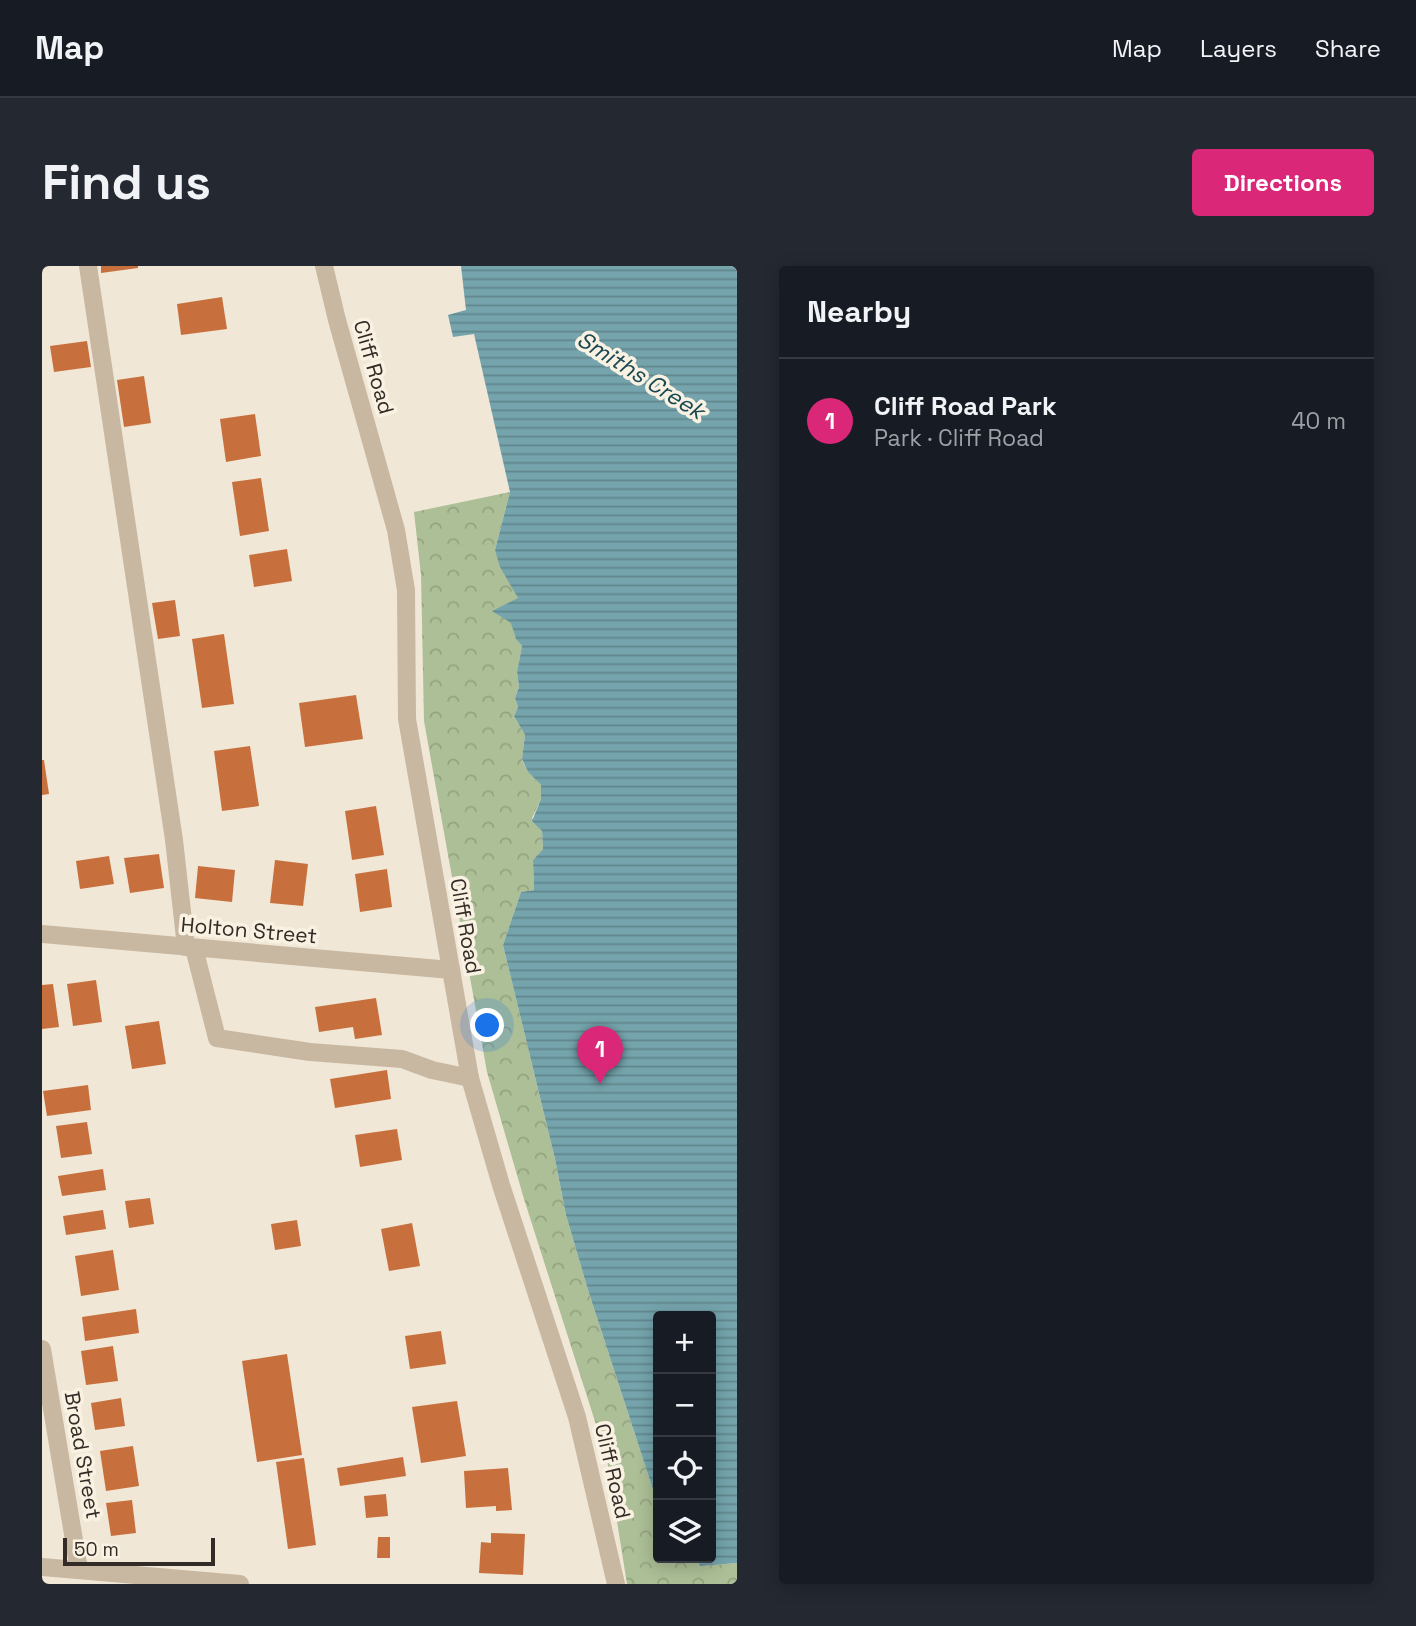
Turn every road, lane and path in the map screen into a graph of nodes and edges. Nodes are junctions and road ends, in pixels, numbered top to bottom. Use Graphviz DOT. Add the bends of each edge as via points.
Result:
graph roads {
  1 [pos="88,266"];
  2 [pos="324,266"];
  3 [pos="42,934"];
  4 [pos="190,947"];
  5 [pos="451,971"];
  6 [pos="470,1078"];
  7 [pos="42,1349"];
  8 [pos="42,1567"];
  9 [pos="79,1570"];
  10 [pos="240,1584"];
  11 [pos="616,1584"];
  1 -- 4 [label="street"];
  2 -- 5 [label="street, Cliff Road" via="396,530 406,590 407,719"];
  3 -- 4 [label="street, Holton Street"];
  4 -- 5 [label="street, Holton Street"];
  4 -- 6 [label="street" via="217,1038 402,1059"];
  5 -- 6 [label="street, Cliff Road"];
  6 -- 11 [label="street, Cliff Road" via="577,1417"];
  7 -- 9 [label="street, Broad Street"];
  8 -- 9 [label="street"];
  9 -- 10 [label="street"];
}
